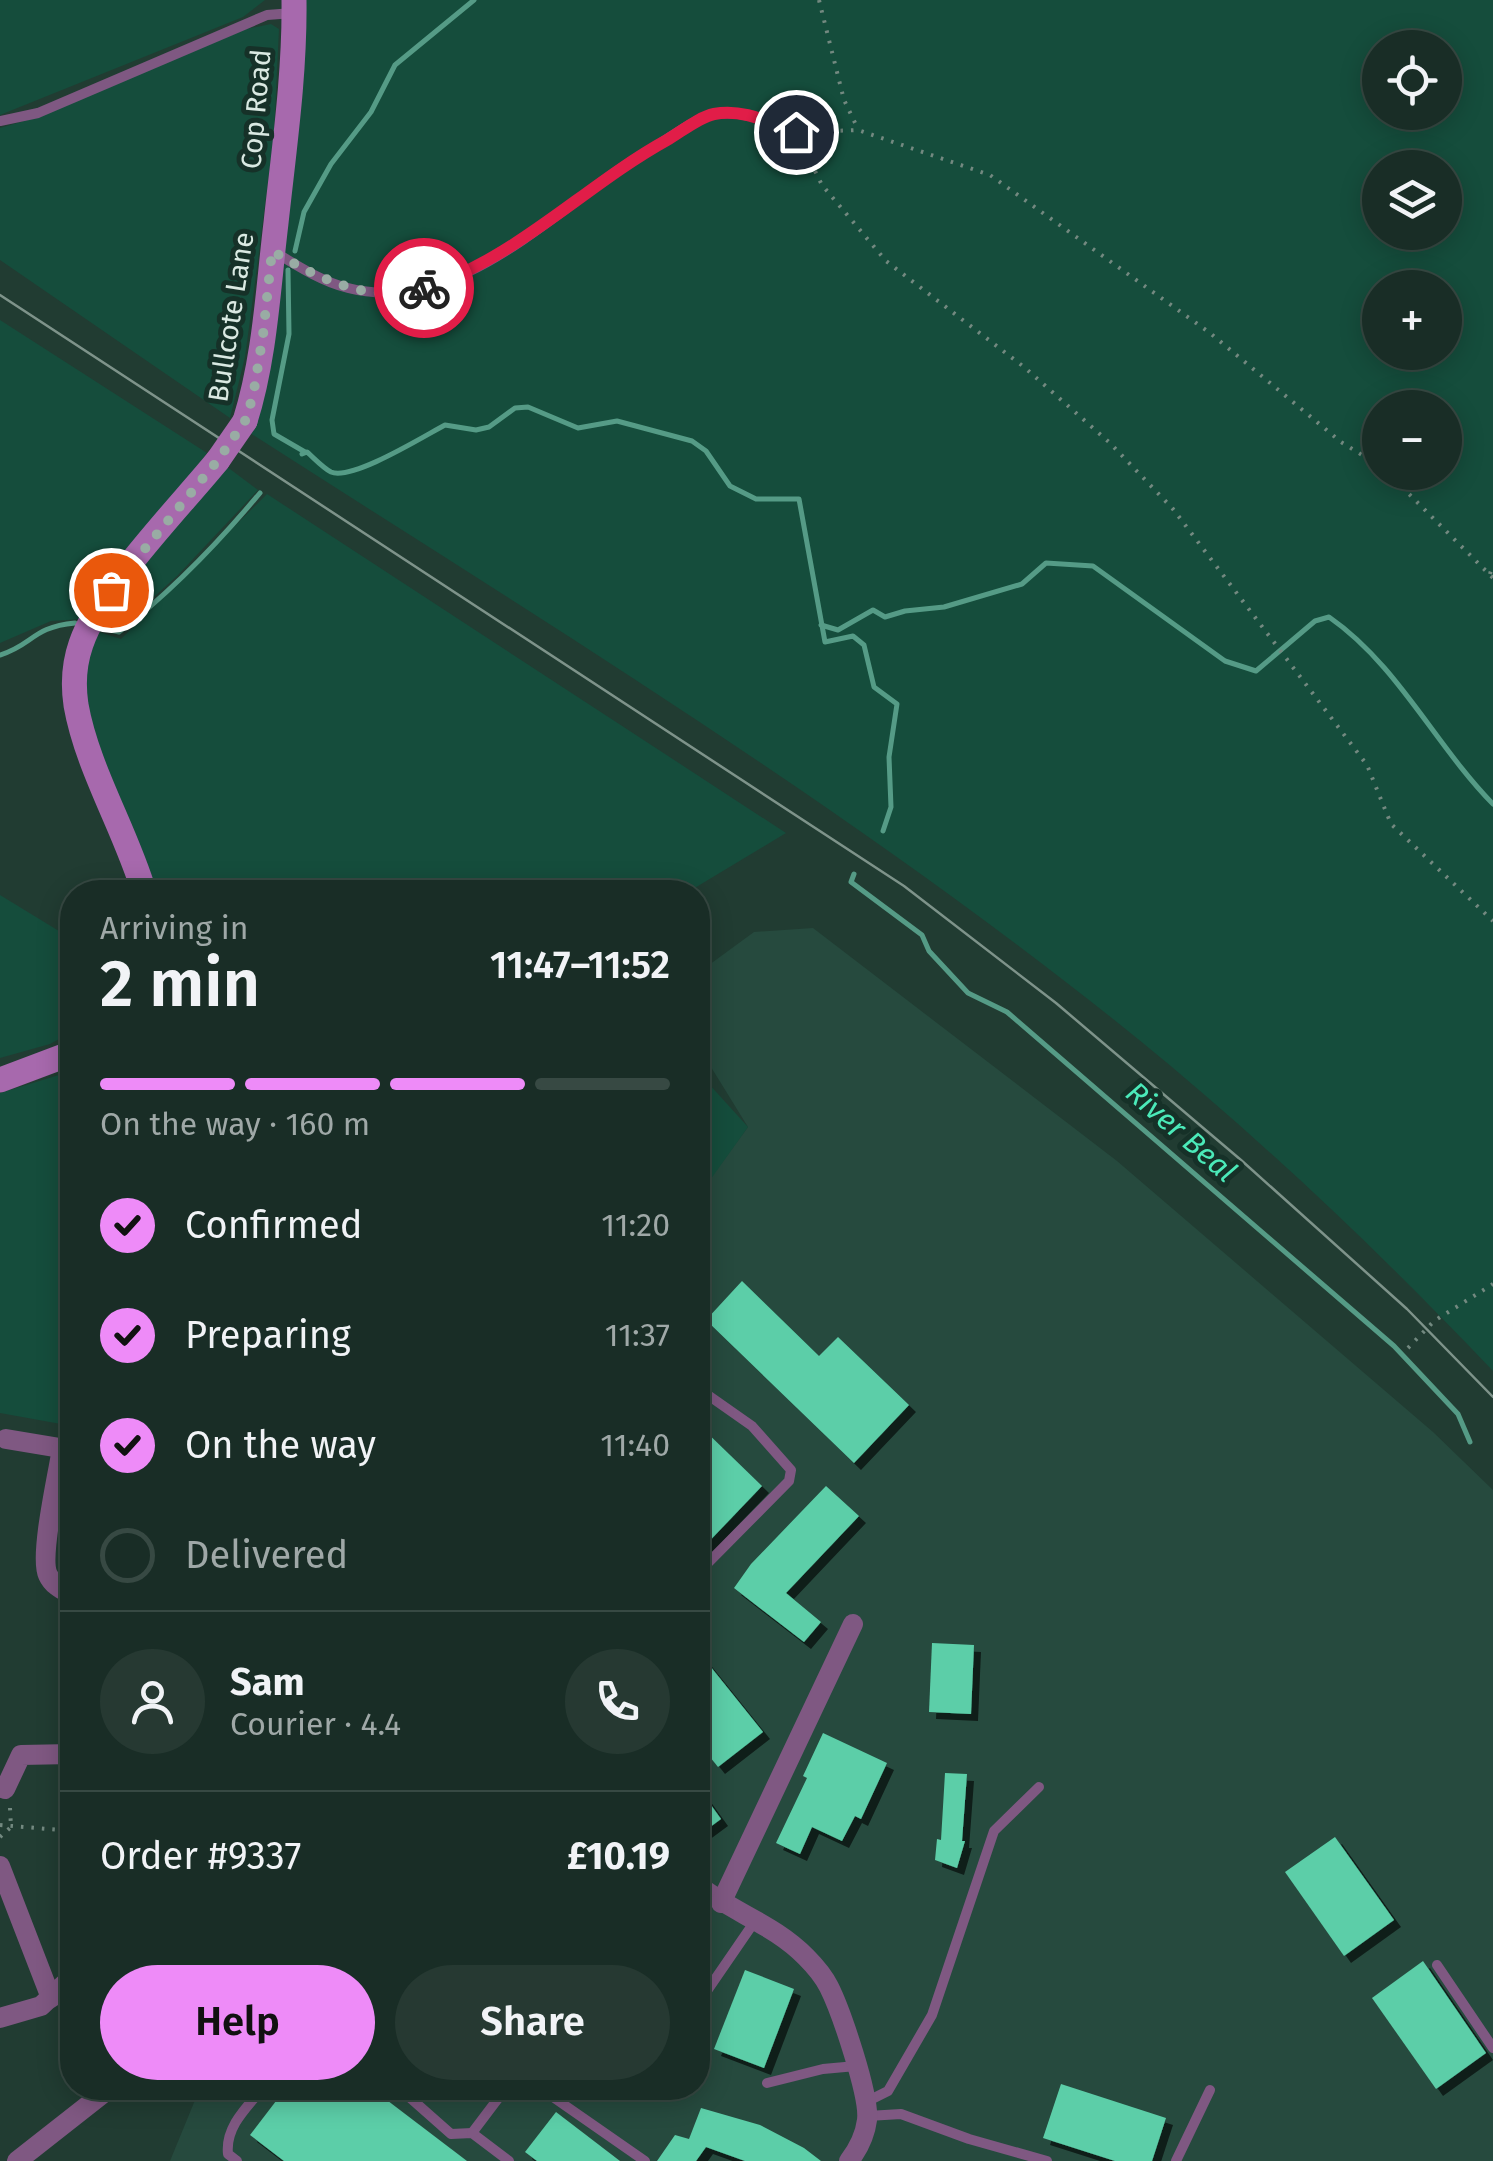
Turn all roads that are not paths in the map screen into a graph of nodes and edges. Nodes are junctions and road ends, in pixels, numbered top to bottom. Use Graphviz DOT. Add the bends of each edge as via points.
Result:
graph roads {
  1 [pos="294,6"];
  2 [pos="0,121"];
  3 [pos="796,132"];
  4 [pos="276,222"];
  5 [pos="272,251"];
  6 [pos="140,880"];
  7 [pos="60,1058"];
  8 [pos="0,1080"];
  9 [pos="710,1397"];
  10 [pos="6,1440"];
  11 [pos="60,1448"];
  12 [pos="60,1483"];
  13 [pos="710,1562"];
  14 [pos="60,1588"];
  15 [pos="853,1624"];
  16 [pos="60,1754"];
  17 [pos="1039,1787"];
  18 [pos="5,1788"];
  19 [pos="0,1866"];
  20 [pos="710,1894"];
  21 [pos="721,1903"];
  22 [pos="755,1921"];
  23 [pos="1437,1965"];
  24 [pos="710,1987"];
  25 [pos="60,1989"];
  26 [pos="51,1998"];
  27 [pos="0,2018"];
  28 [pos="1493,2048"];
  29 [pos="856,2066"];
  30 [pos="767,2083"];
  31 [pos="1210,2090"];
  32 [pos="95,2100"];
  33 [pos="253,2100"];
  34 [pos="413,2100"];
  35 [pos="497,2100"];
  36 [pos="557,2100"];
  37 [pos="867,2110"];
  38 [pos="472,2133"];
  39 [pos="855,2153"];
  40 [pos="229,2159"];
  41 [pos="17,2161"];
  42 [pos="509,2161"];
  43 [pos="645,2161"];
  44 [pos="1047,2161"];
  45 [pos="1176,2161"];
  1 -- 2 [label="lane" via="38,113"];
  1 -- 4 [label="street, Cop Road"];
  3 -- 5 [label="lane" via="743,113 712,114 636,157 486,263 416,291 346,288"];
  4 -- 5 [label="street, Bullcote Lane"];
  5 -- 6 [label="street, Bullcote Lane, bridge" via="245,421 111,590 81,643 74,671 76,706"];
  7 -- 8 [label="street"];
  9 -- 13 [label="lane" via="752,1426 792,1470"];
  10 -- 11 [label="street"];
  12 -- 14 [label="street" via="46,1572"];
  15 -- 21 [label="street"];
  16 -- 18 [label="street" via="21,1754"];
  17 -- 37 [label="lane" via="994,1831 932,2015 888,2091"];
  19 -- 26 [label="street"];
  20 -- 21 [label="street"];
  21 -- 22 [label="street"];
  22 -- 24 [label="lane"];
  22 -- 29 [label="street" via="807,1957 829,1986"];
  23 -- 28 [label="lane"];
  25 -- 26 [label="street"];
  26 -- 27 [label="street"];
  29 -- 30 [label="lane"];
  29 -- 37 [label="street"];
  31 -- 45 [label="lane"];
  32 -- 41 [label="street"];
  33 -- 40 [label="lane" via="227,2140"];
  34 -- 38 [label="lane" via="451,2134"];
  35 -- 38 [label="lane"];
  36 -- 43 [label="lane"];
  37 -- 39 [label="street"];
  37 -- 44 [label="lane" via="900,2114"];
  38 -- 42 [label="lane"];
}
